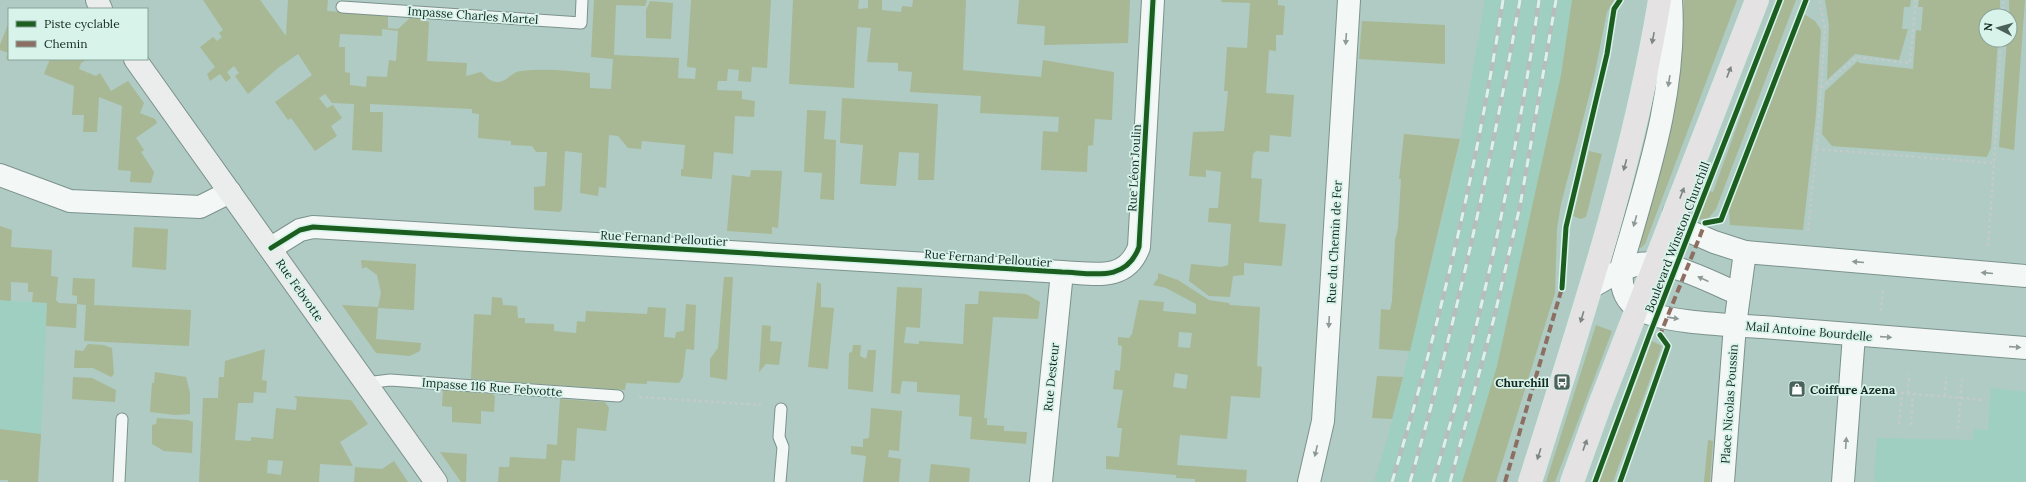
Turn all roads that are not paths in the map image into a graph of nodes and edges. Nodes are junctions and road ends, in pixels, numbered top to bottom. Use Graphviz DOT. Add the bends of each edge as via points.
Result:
graph roads {
  1 [pos="582,0"];
  2 [pos="1153,0"];
  3 [pos="1349,0"];
  4 [pos="1660,0"];
  5 [pos="1671,0"];
  6 [pos="1757,0"];
  7 [pos="342,6"];
  8 [pos="136,60"];
  9 [pos="0,175"];
  10 [pos="230,192"];
  11 [pos="1674,213"];
  12 [pos="271,248"];
  13 [pos="1745,252"];
  14 [pos="1654,264"];
  15 [pos="1621,270"];
  16 [pos="1062,272"];
  17 [pos="2026,276"];
  18 [pos="1591,287"];
  19 [pos="1739,294"];
  20 [pos="1638,308"];
  21 [pos="1735,325"];
  22 [pos="1854,335"];
  23 [pos="2026,348"];
  24 [pos="366,383"];
  25 [pos="618,396"];
  26 [pos="781,409"];
  27 [pos="122,419"];
  28 [pos="119,482"];
  29 [pos="436,482"];
  30 [pos="780,482"];
  31 [pos="1041,482"];
  32 [pos="1309,482"];
  33 [pos="1530,482"];
  34 [pos="1572,482"];
  35 [pos="1723,482"];
  36 [pos="1843,482"];
  1 -- 7 [label="lane, Impasse Charles Martel" via="581,23"];
  2 -- 16 [label="street, Rue Léon Joulin" via="1139,247 1132,261 1116,272"];
  3 -- 32 [label="street, Rue du Chemin de Fer, one-way" via="1323,421"];
  4 -- 18 [label="main road, one-way" via="1637,118"];
  5 -- 15 [label="street, Mail Antoine Bourdelle, one-way" via="1671,68 1663,115"];
  11 -- 6 [label="main road, Boulevard Winston Churchill, one-way"];
  8 -- 10 [label="street, Rue Febvotte"];
  9 -- 10 [label="street" via="70,201 200,206"];
  10 -- 12 [label="street, Rue Febvotte"];
  11 -- 13 [label="street" via="1691,232"];
  11 -- 14 [label="main road, Boulevard Winston Churchill"];
  12 -- 16 [label="street, Rue Fernand Pelloutier" via="300,230 313,227"];
  12 -- 24 [label="street, Rue Febvotte"];
  17 -- 13 [label="street, one-way"];
  13 -- 19 [label="street, Place Nicolas Poussin"];
  14 -- 15 [label="street" via="1643,263"];
  19 -- 14 [label="street, one-way" via="1686,271"];
  14 -- 20 [label="main road, Boulevard Winston Churchill"];
  15 -- 18 [label="street"];
  15 -- 20 [label="street, Mail Antoine Bourdelle" via="1626,297"];
  16 -- 31 [label="street, Rue Desteur"];
  18 -- 33 [label="main road, one-way"];
  19 -- 21 [label="street, Place Nicolas Poussin"];
  20 -- 21 [label="street, Mail Antoine Bourdelle, one-way" via="1667,318"];
  34 -- 20 [label="main road, Boulevard Winston Churchill, one-way"];
  21 -- 22 [label="street, Mail Antoine Bourdelle"];
  21 -- 35 [label="street, Place Nicolas Poussin"];
  22 -- 23 [label="street, Mail Antoine Bourdelle, one-way"];
  36 -- 22 [label="street, one-way"];
  24 -- 25 [label="lane, Impasse 116 Rue Febvotte" via="390,380"];
  24 -- 29 [label="street, Rue Febvotte"];
  26 -- 30 [label="lane" via="779,437 783,447"];
  27 -- 28 [label="lane"];
}
